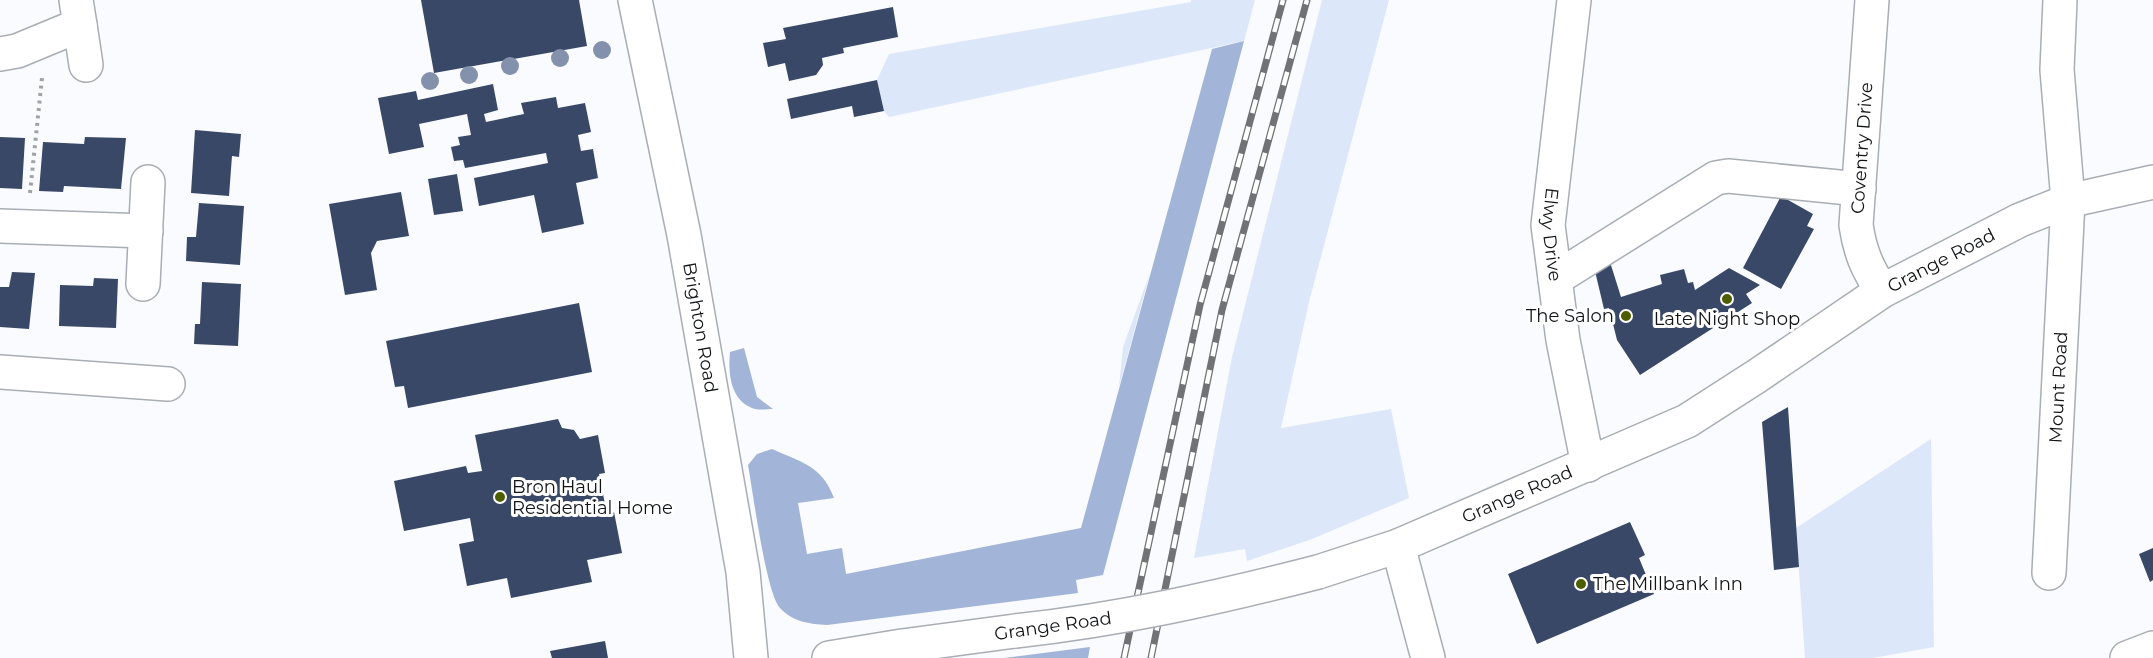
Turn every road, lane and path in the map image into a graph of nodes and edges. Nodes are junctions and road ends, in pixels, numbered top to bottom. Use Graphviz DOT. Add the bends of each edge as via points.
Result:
graph roads {
  1 [pos="635,0"];
  2 [pos="1574,0"];
  3 [pos="1872,0"];
  4 [pos="2067,5"];
  5 [pos="78,12"];
  6 [pos="46,41"];
  7 [pos="0,54"];
  8 [pos="86,65"];
  9 [pos="148,182"];
  10 [pos="2153,182"];
  11 [pos="1859,189"];
  12 [pos="2068,201"];
  13 [pos="13,226"];
  14 [pos="146,231"];
  15 [pos="1556,279"];
  16 [pos="143,284"];
  17 [pos="1882,291"];
  18 [pos="0,372"];
  19 [pos="168,384"];
  20 [pos="1588,465"];
  21 [pos="1398,546"];
  22 [pos="2049,573"];
  23 [pos="2153,648"];
  24 [pos="751,658"];
  25 [pos="829,658"];
  26 [pos="1428,658"];
  27 [pos="2127,658"];
  1 -- 24 [label="street, Brighton Road" via="710,378 743,572"];
  2 -- 15 [label="street, Elwy Drive" via="1548,225"];
  3 -- 11 [label="street, Coventry Drive"];
  4 -- 12 [label="street, Mount Road" via="2058,25 2057,70"];
  5 -- 6 [label="street"];
  5 -- 8 [label="street"];
  6 -- 7 [label="street"];
  6 -- 13 [label="path"];
  9 -- 14 [label="street"];
  10 -- 12 [label="street, Grange Road"];
  11 -- 15 [label="street" via="1716,178"];
  11 -- 17 [label="street, Coventry Drive" via="1859,248"];
  12 -- 17 [label="street, Grange Road" via="2020,220"];
  12 -- 22 [label="street, Mount Road"];
  13 -- 14 [label="street"];
  14 -- 16 [label="street"];
  15 -- 20 [label="street, Elwy Drive" via="1563,340"];
  17 -- 20 [label="street, Grange Road" via="1687,420"];
  18 -- 19 [label="street"];
  20 -- 21 [label="street, Grange Road"];
  21 -- 25 [label="street, Grange Road, bridge" via="1229,595 1085,623"];
  21 -- 26 [label="street"];
  23 -- 27 [label="street"];
}
